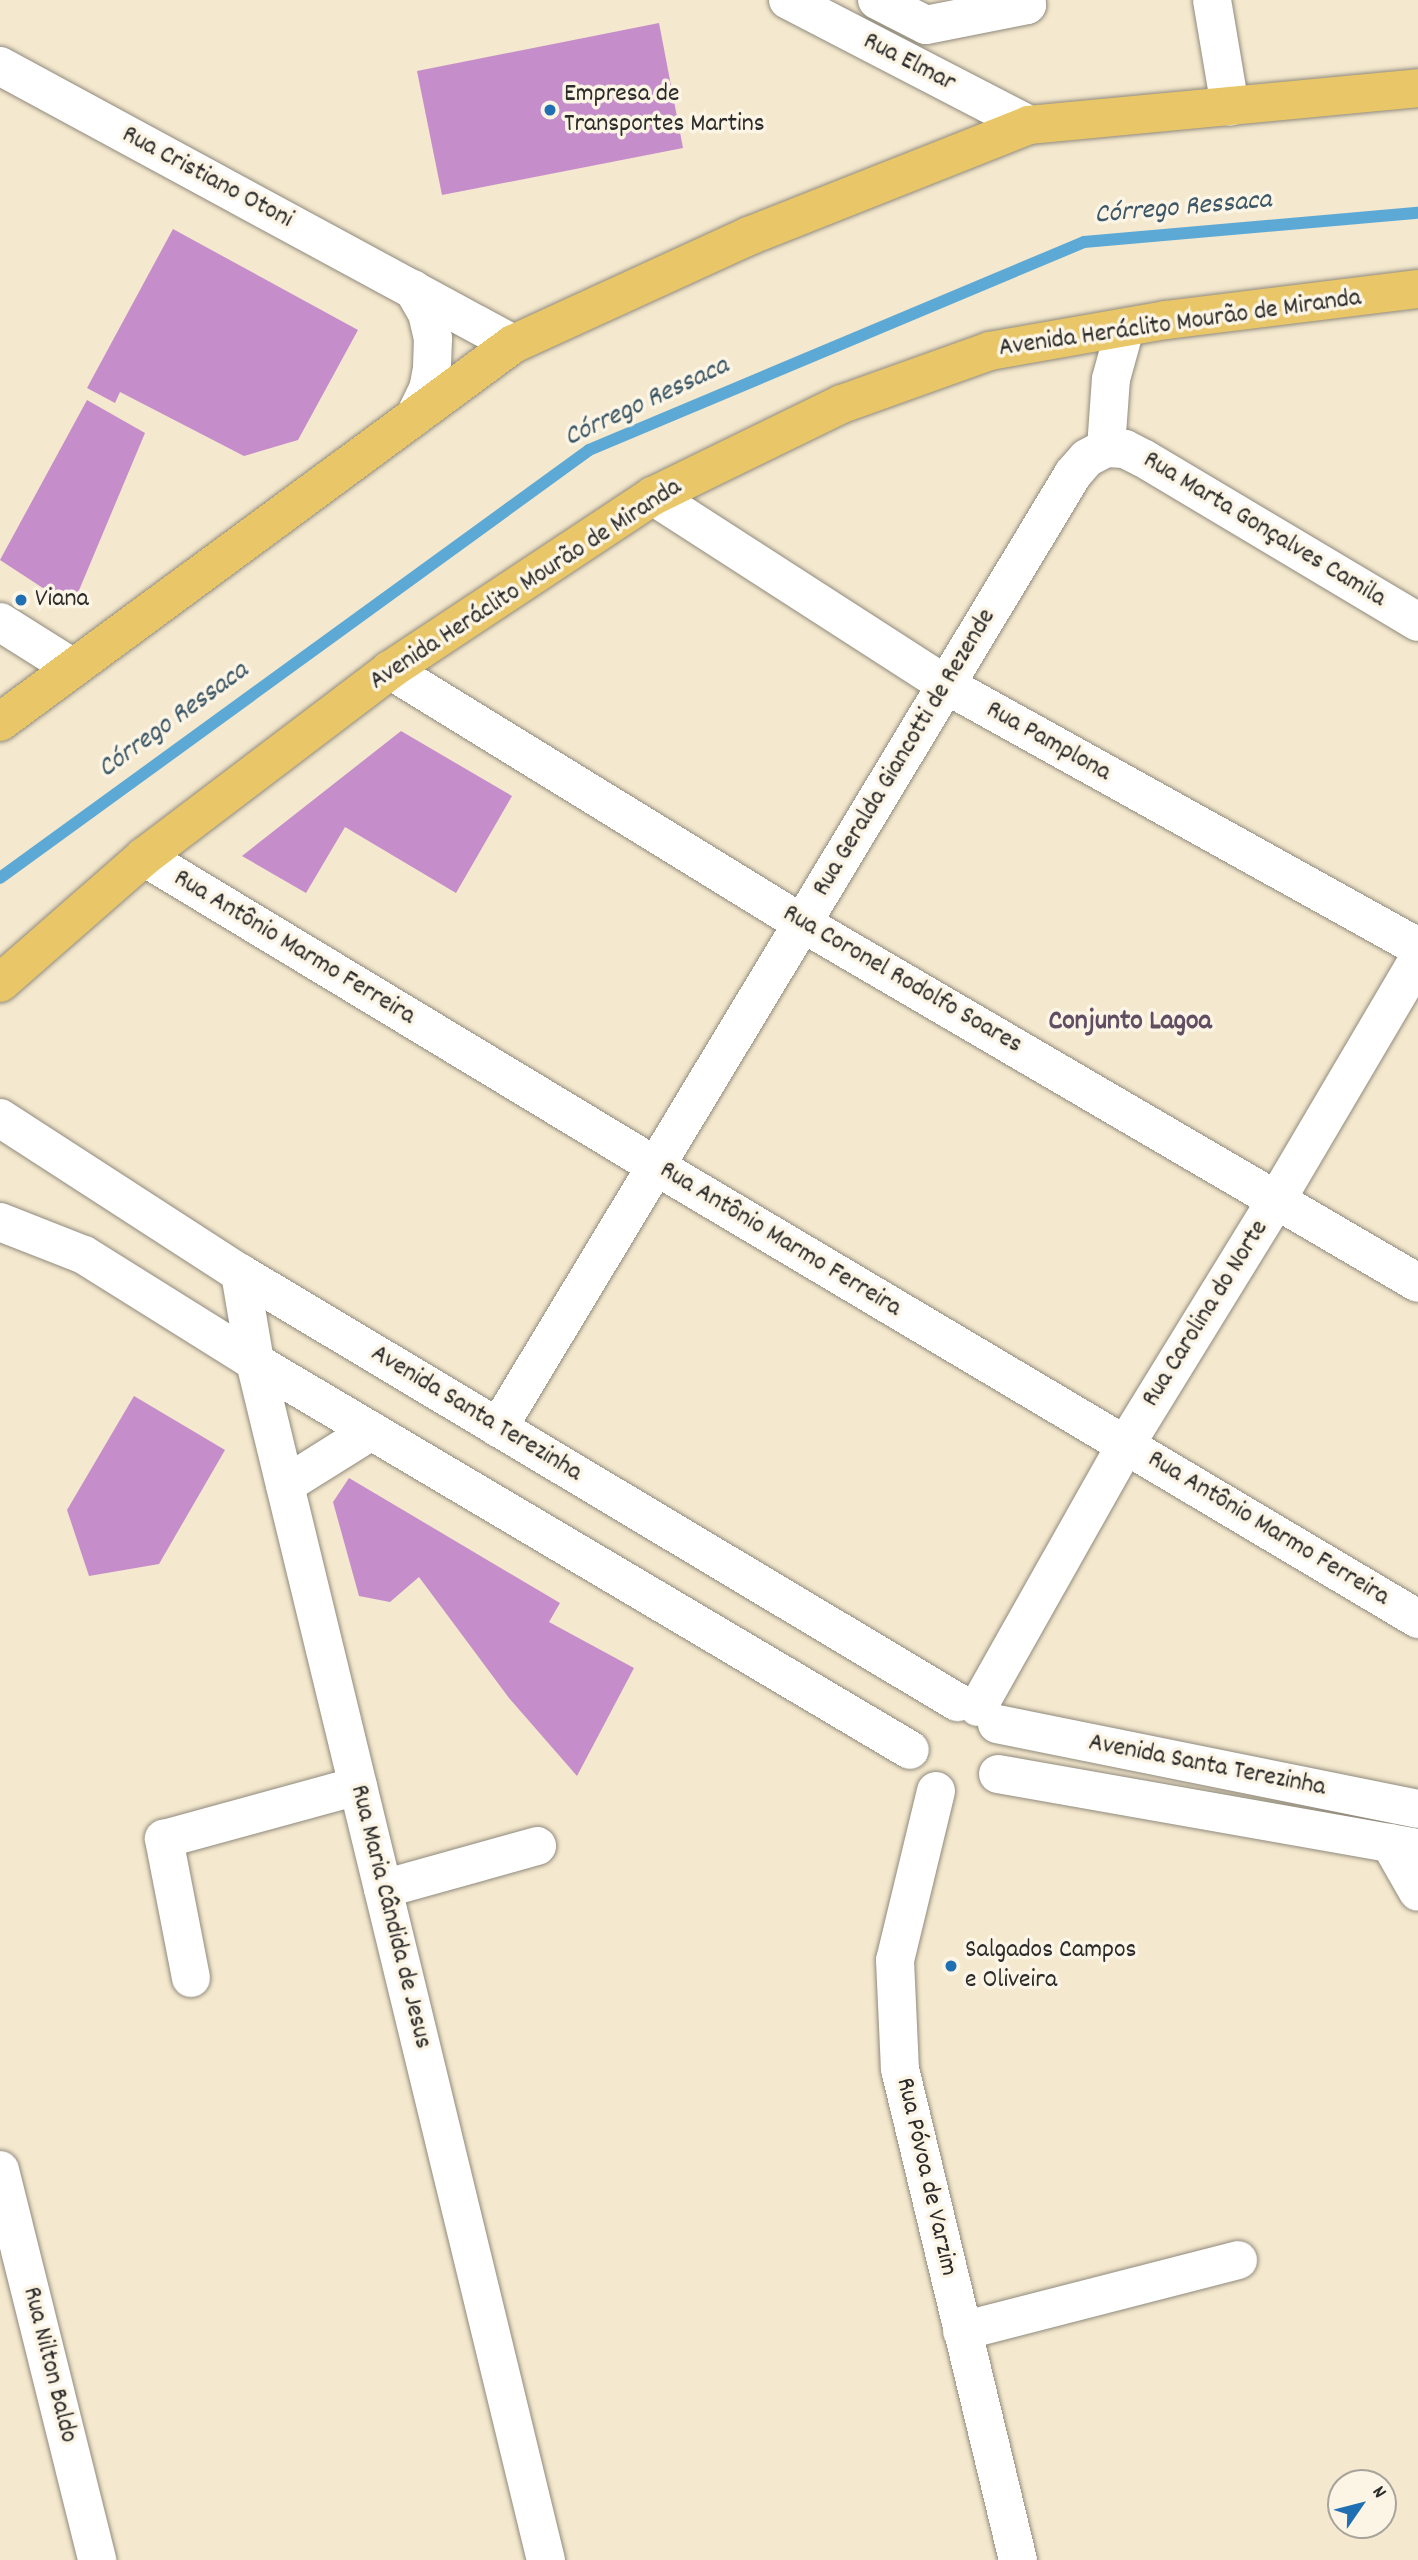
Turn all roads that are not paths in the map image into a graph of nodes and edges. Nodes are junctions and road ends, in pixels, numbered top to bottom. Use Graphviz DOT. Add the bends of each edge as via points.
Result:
graph roads {
  1 [pos="788,0"];
  2 [pos="877,0"];
  3 [pos="1026,0"];
  4 [pos="1212,0"];
  5 [pos="0,66"];
  6 [pos="1418,88"];
  7 [pos="1230,106"];
  8 [pos="1029,125"];
  9 [pos="413,289"];
  10 [pos="1418,289"];
  11 [pos="1125,328"];
  12 [pos="513,344"];
  13 [pos="415,416"];
  14 [pos="1106,449"];
  15 [pos="653,496"];
  16 [pos="0,622"];
  17 [pos="1418,622"];
  18 [pos="73,668"];
  19 [pos="390,670"];
  20 [pos="946,685"];
  21 [pos="0,722"];
  22 [pos="144,857"];
  23 [pos="802,923"];
  24 [pos="1418,947"];
  25 [pos="1418,960"];
  26 [pos="0,983"];
  27 [pos="0,1118"];
  28 [pos="654,1165"];
  29 [pos="1277,1199"];
  30 [pos="0,1222"];
  31 [pos="240,1273"];
  32 [pos="1418,1283"];
  33 [pos="254,1362"];
  34 [pos="498,1428"];
  35 [pos="371,1431"];
  36 [pos="1126,1444"];
  37 [pos="285,1485"];
  38 [pos="1418,1619"];
  39 [pos="977,1711"];
  40 [pos="910,1750"];
  41 [pos="998,1774"];
  42 [pos="358,1787"];
  43 [pos="936,1791"];
  44 [pos="1418,1809"];
  45 [pos="1404,1845"];
  46 [pos="537,1846"];
  47 [pos="383,1889"];
  48 [pos="1418,1892"];
  49 [pos="191,1978"];
  50 [pos="0,2171"];
  51 [pos="1238,2260"];
  52 [pos="962,2331"];
  53 [pos="97,2560"];
  54 [pos="546,2560"];
  55 [pos="1018,2560"];
  1 -- 8 [label="street, Rua Elmar"];
  2 -- 3 [label="street" via="926,24 1027,5"];
  4 -- 7 [label="street"];
  5 -- 9 [label="street, Rua Cristiano Otoni"];
  6 -- 7 [label="main road"];
  7 -- 8 [label="main road"];
  8 -- 12 [label="main road" via="749,236"];
  9 -- 12 [label="street, Rua Cristiano Otoni"];
  9 -- 13 [label="street" via="427,313 432,338 428,389"];
  10 -- 11 [label="main road, Avenida Heráclito Mourão de Miranda"];
  11 -- 14 [label="street" via="1111,379"];
  11 -- 15 [label="main road, Avenida Heráclito Mourão de Miranda" via="990,351 842,404"];
  12 -- 13 [label="main road"];
  13 -- 18 [label="main road"];
  14 -- 17 [label="street, Rua Marta Gonçalves Camila" via="1125,449 1143,458"];
  14 -- 20 [label="street, Rua Geralda Giancotti de Rezende" via="1087,458 1073,474"];
  15 -- 19 [label="main road, Avenida Heráclito Mourão de Miranda"];
  15 -- 20 [label="street, Rua Pamplona"];
  16 -- 18 [label="street"];
  18 -- 21 [label="main road"];
  19 -- 22 [label="main road, Avenida Heráclito Mourão de Miranda"];
  19 -- 23 [label="street, Rua Coronel Rodolfo Soares"];
  20 -- 23 [label="street, Rua Geralda Giancotti de Rezende"];
  20 -- 24 [label="street, Rua Pamplona"];
  22 -- 26 [label="main road, Avenida Heráclito Mourão de Miranda"];
  22 -- 28 [label="street, Rua Antônio Marmo Ferreira"];
  23 -- 28 [label="street, Rua Geralda Giancotti de Rezende"];
  23 -- 29 [label="street, Rua Coronel Rodolfo Soares"];
  25 -- 29 [label="street, Rua Carolina do Norte"];
  27 -- 31 [label="street, Avenida Santa Terezinha"];
  28 -- 34 [label="street, Rua Geralda Giancotti de Rezende"];
  28 -- 36 [label="street, Rua Antônio Marmo Ferreira"];
  29 -- 32 [label="street, Rua Coronel Rodolfo Soares"];
  29 -- 36 [label="street, Rua Carolina do Norte"];
  30 -- 33 [label="street" via="84,1255"];
  31 -- 33 [label="street, Rua Maria Cândida de Jesus"];
  31 -- 34 [label="street, Avenida Santa Terezinha"];
  33 -- 35 [label="street"];
  33 -- 37 [label="street, Rua Maria Cândida de Jesus"];
  34 -- 39 [label="street, Avenida Santa Terezinha"];
  35 -- 37 [label="street"];
  35 -- 40 [label="street"];
  36 -- 38 [label="street, Rua Antônio Marmo Ferreira"];
  36 -- 39 [label="street, Rua Carolina do Norte"];
  37 -- 42 [label="street, Rua Maria Cândida de Jesus"];
  39 -- 40 [label="street" via="936,1708 919,1722"];
  39 -- 41 [label="street" via="1004,1748"];
  39 -- 44 [label="street, Avenida Santa Terezinha"];
  40 -- 43 [label="street" via="917,1774"];
  41 -- 43 [label="street" via="977,1793 949,1796"];
  41 -- 45 [label="street, Avenida Santa Terezinha"];
  42 -- 47 [label="street, Rua Maria Cândida de Jesus"];
  42 -- 49 [label="street" via="164,1839"];
  43 -- 52 [label="street, Rua Póvoa de Varzim" via="895,1960 900,2069"];
  45 -- 48 [label="street"];
  46 -- 47 [label="street"];
  47 -- 54 [label="street, Rua Maria Cândida de Jesus"];
  50 -- 53 [label="street, Rua Nilton Baldo"];
  51 -- 52 [label="street"];
  52 -- 55 [label="street, Rua Póvoa de Varzim"];
}
